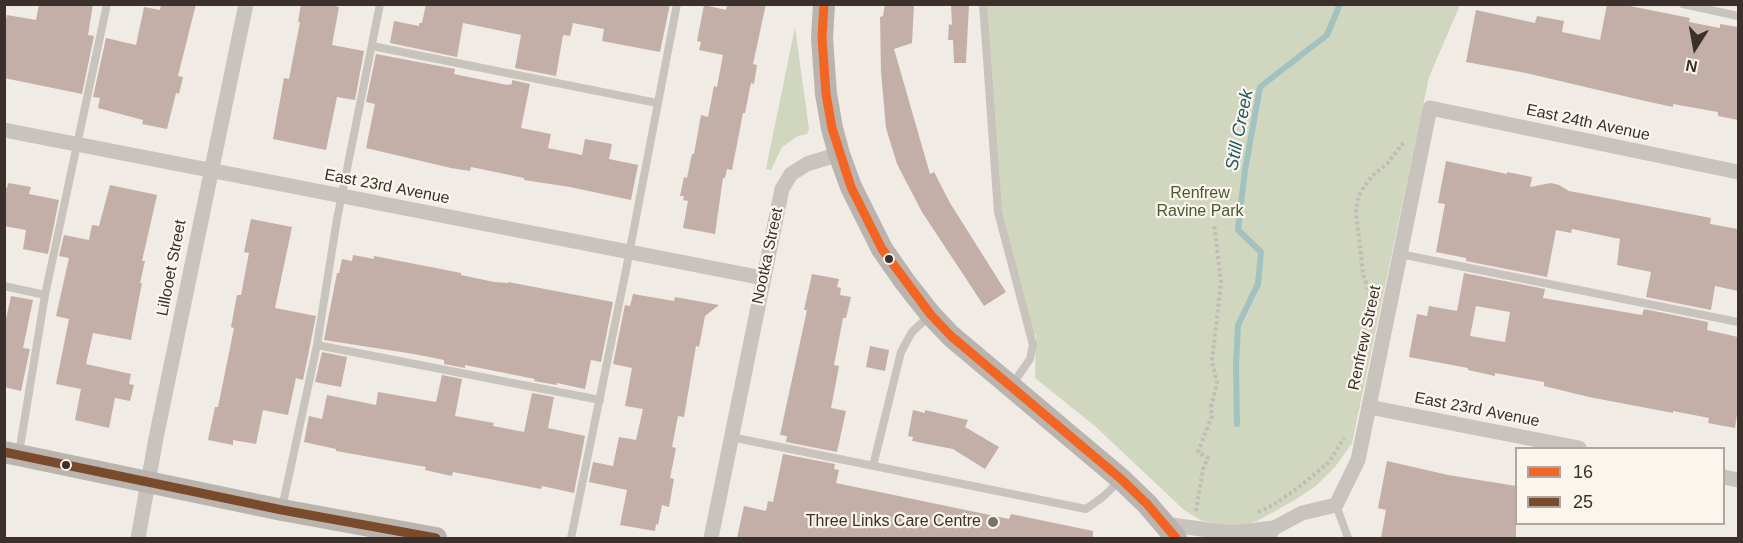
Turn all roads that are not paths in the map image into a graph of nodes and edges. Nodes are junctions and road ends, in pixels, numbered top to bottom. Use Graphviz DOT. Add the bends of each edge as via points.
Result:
graph roads {
  1 [pos="107,4"];
  2 [pos="246,4"];
  3 [pos="380,4"];
  4 [pos="677,4"];
  5 [pos="824,4"];
  6 [pos="983,4"];
  7 [pos="1683,4"];
  8 [pos="1738,16"];
  9 [pos="372,46"];
  10 [pos="657,103"];
  11 [pos="1430,108"];
  12 [pos="4,130"];
  13 [pos="77,145"];
  14 [pos="839,154"];
  15 [pos="211,170"];
  16 [pos="1738,172"];
  17 [pos="342,197"];
  18 [pos="629,251"];
  19 [pos="1400,254"];
  20 [pos="764,278"];
  21 [pos="4,286"];
  22 [pos="45,295"];
  23 [pos="931,315"];
  24 [pos="1738,321"];
  25 [pos="317,345"];
  26 [pos="1010,387"];
  27 [pos="600,400"];
  28 [pos="1369,407"];
  29 [pos="731,437"];
  30 [pos="1574,447"];
  31 [pos="11,454"];
  32 [pos="873,466"];
  33 [pos="1121,478"];
  34 [pos="149,482"];
  35 [pos="1336,505"];
  36 [pos="282,510"];
  37 [pos="1170,531"];
  38 [pos="1270,533"];
  39 [pos="138,538"];
  40 [pos="436,538"];
  41 [pos="571,538"];
  42 [pos="711,538"];
  43 [pos="1348,538"];
  1 -- 13 [label="lane"];
  2 -- 15 [label="street, Lillooet Street"];
  3 -- 9 [label="lane"];
  4 -- 10 [label="lane"];
  5 -- 14 [label="street" via="826,94"];
  6 -- 26 [label="lane" via="998,212 1033,345 1030,359"];
  7 -- 8 [label="lane"];
  9 -- 10 [label="lane"];
  9 -- 17 [label="lane"];
  10 -- 18 [label="lane"];
  11 -- 16 [label="street, East 24th Avenue"];
  11 -- 19 [label="street, Renfrew Street"];
  12 -- 13 [label="street, East 23rd Avenue"];
  13 -- 15 [label="street, East 23rd Avenue"];
  13 -- 22 [label="lane"];
  14 -- 20 [label="street, Nootka Street" via="807,164 791,174 782,189"];
  14 -- 23 [label="street" via="882,249"];
  15 -- 17 [label="street, East 23rd Avenue"];
  15 -- 34 [label="street, Lillooet Street"];
  17 -- 18 [label="street, East 23rd Avenue"];
  17 -- 25 [label="lane"];
  18 -- 20 [label="street, East 23rd Avenue"];
  18 -- 27 [label="lane"];
  19 -- 24 [label="lane"];
  19 -- 28 [label="street, Renfrew Street"];
  20 -- 29 [label="street, Nootka Street"];
  21 -- 22 [label="lane"];
  22 -- 31 [label="lane"];
  23 -- 26 [label="street"];
  23 -- 32 [label="lane" via="912,332 901,352"];
  25 -- 27 [label="lane"];
  25 -- 36 [label="lane"];
  26 -- 33 [label="street"];
  27 -- 41 [label="lane"];
  28 -- 30 [label="street, East 23rd Avenue"];
  28 -- 35 [label="street, Renfrew Street" via="1358,460"];
  29 -- 32 [label="lane"];
  29 -- 42 [label="street, Nootka Street"];
  31 -- 34 [label="street"];
  32 -- 33 [label="lane" via="1086,509"];
  33 -- 37 [label="street"];
  34 -- 36 [label="street"];
  34 -- 39 [label="street, Lillooet Street"];
  35 -- 38 [label="street" via="1302,513"];
  35 -- 43 [label="lane"];
  36 -- 40 [label="street"];
  37 -- 38 [label="street"];
}
